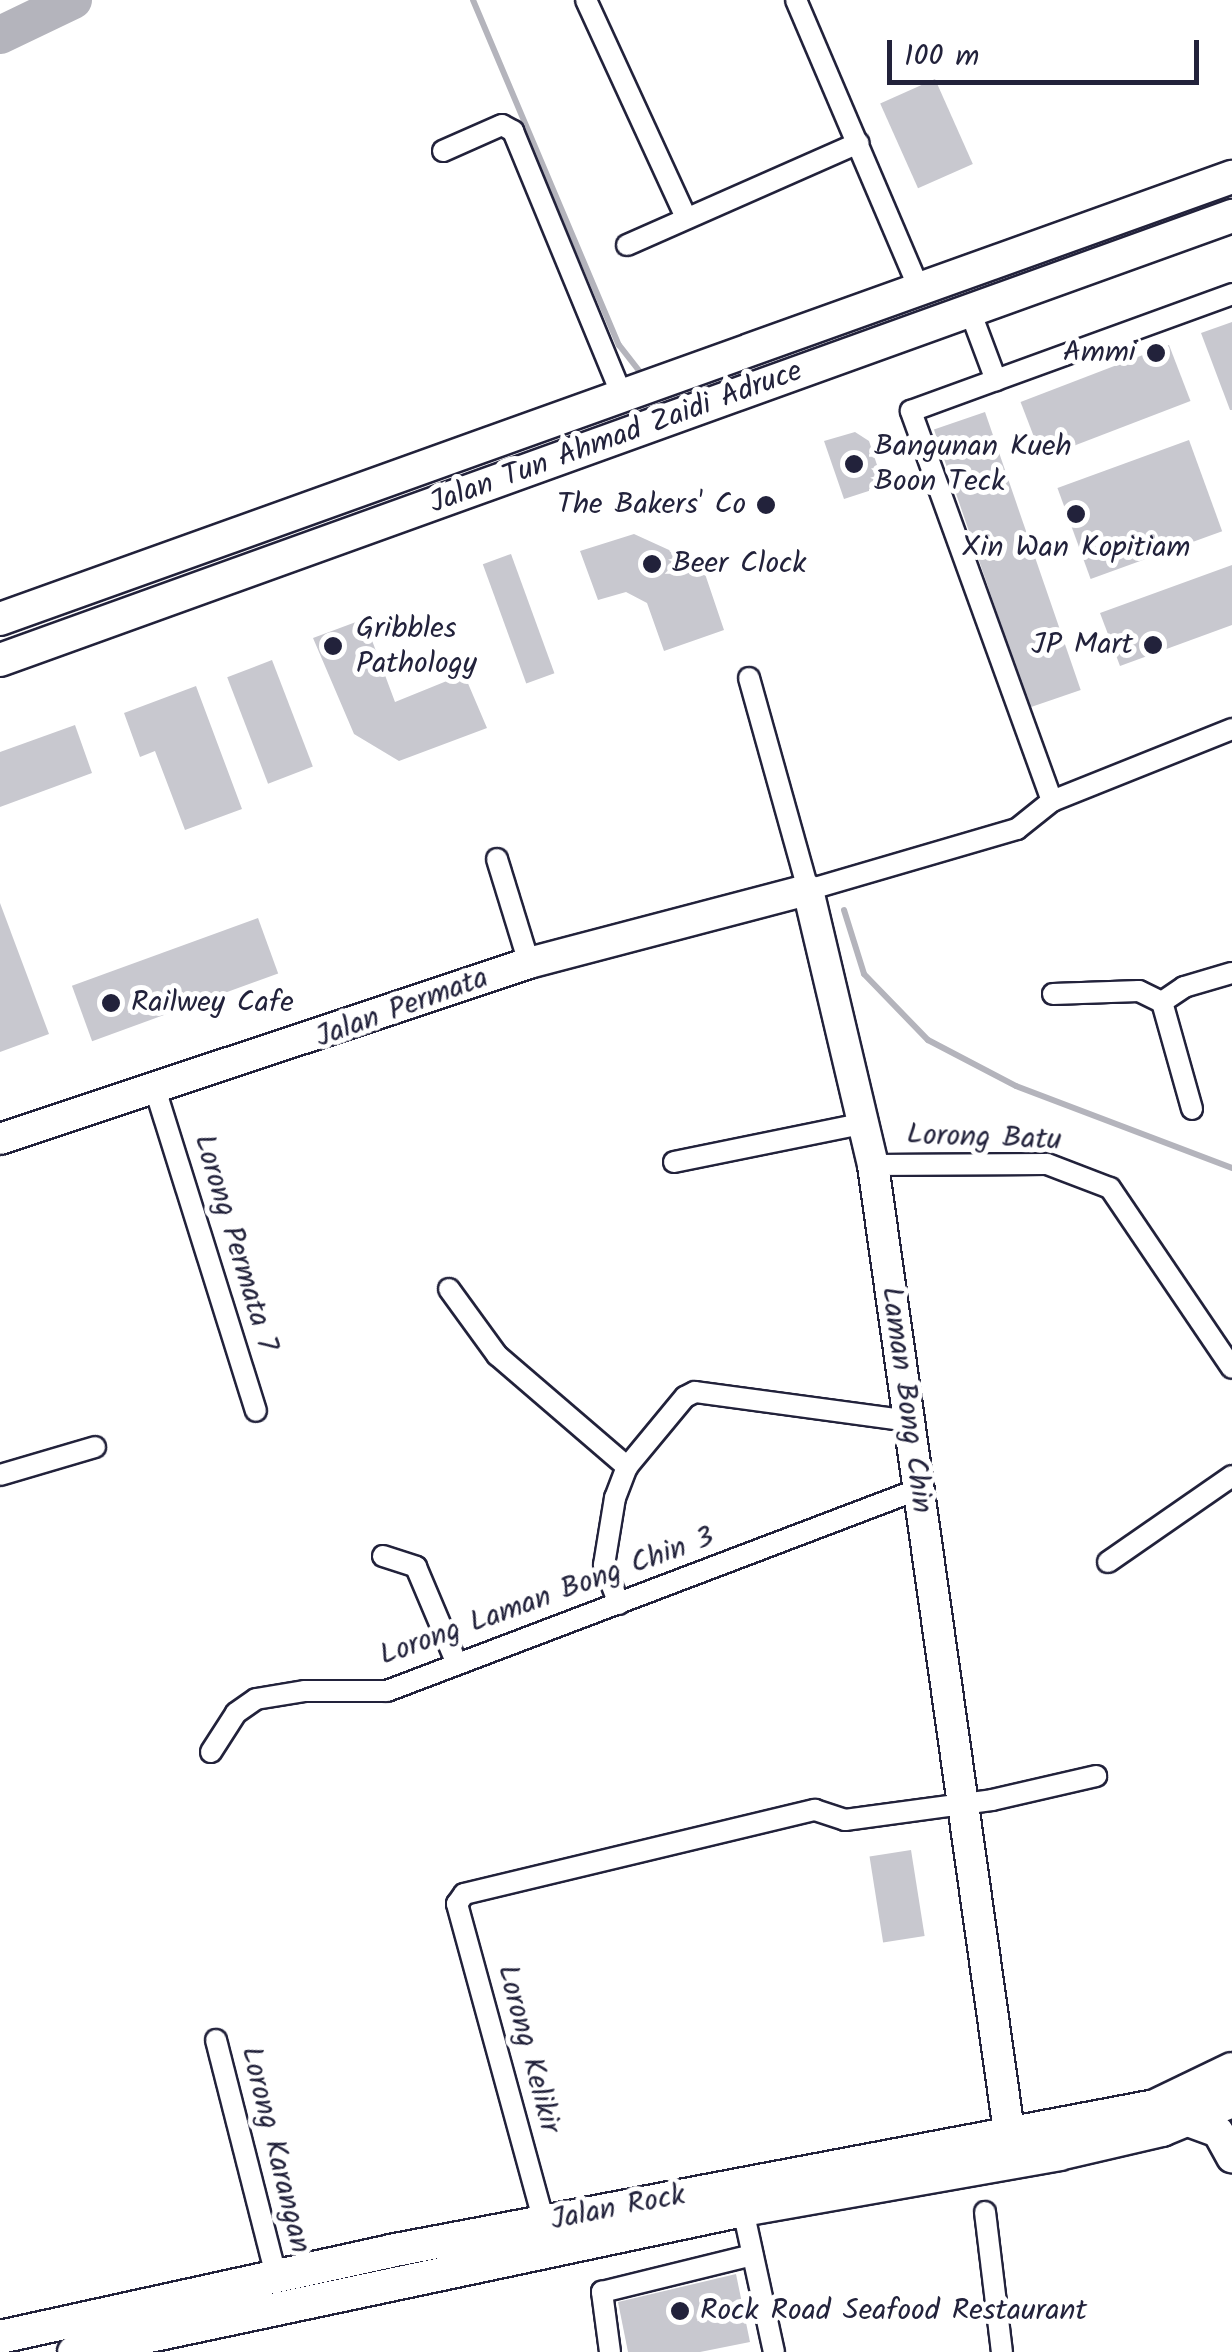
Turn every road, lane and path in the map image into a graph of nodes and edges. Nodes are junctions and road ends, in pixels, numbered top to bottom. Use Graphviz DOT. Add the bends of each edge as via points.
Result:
graph roads {
  1 [pos="586,0"];
  2 [pos="796,0"];
  3 [pos="858,144"];
  4 [pos="443,151"];
  5 [pos="1232,177"];
  6 [pos="1232,213"];
  7 [pos="686,217"];
  8 [pos="627,245"];
  9 [pos="919,288"];
  10 [pos="1232,294"];
  11 [pos="970,311"];
  12 [pos="996,380"];
  13 [pos="641,391"];
  14 [pos="0,619"];
  15 [pos="0,660"];
  16 [pos="750,678"];
  17 [pos="1232,729"];
  18 [pos="1052,801"];
  19 [pos="497,859"];
  20 [pos="808,890"];
  21 [pos="529,963"];
  22 [pos="1232,973"];
  23 [pos="1052,994"];
  24 [pos="1162,1002"];
  25 [pos="156,1092"];
  26 [pos="1192,1109"];
  27 [pos="865,1122"];
  28 [pos="0,1139"];
  29 [pos="674,1162"];
  30 [pos="873,1165"];
  31 [pos="449,1289"];
  32 [pos="1232,1323"];
  33 [pos="1212,1336"];
  34 [pos="1232,1368"];
  35 [pos="256,1411"];
  36 [pos="909,1421"];
  37 [pos="95,1447"];
  38 [pos="627,1467"];
  39 [pos="0,1475"];
  40 [pos="1232,1476"];
  41 [pos="919,1489"];
  42 [pos="383,1556"];
  43 [pos="1108,1562"];
  44 [pos="618,1604"];
  45 [pos="457,1664"];
  46 [pos="211,1752"];
  47 [pos="1096,1776"];
  48 [pos="963,1804"];
  49 [pos="216,2040"];
  50 [pos="1232,2070"];
  51 [pos="1232,2100"];
  52 [pos="1185,2120"];
  53 [pos="1008,2132"];
  54 [pos="1232,2157"];
  55 [pos="743,2210"];
  56 [pos="985,2212"];
  57 [pos="544,2222"];
  58 [pos="753,2255"];
  59 [pos="276,2276"];
  60 [pos="0,2338"];
  61 [pos="74,2352"];
  62 [pos="610,2352"];
  63 [pos="774,2352"];
  64 [pos="1002,2352"];
  1 -- 7 [label="street"];
  2 -- 3 [label="street"];
  3 -- 7 [label="street"];
  3 -- 9 [label="street"];
  4 -- 13 [label="street" via="502,125 513,131"];
  5 -- 9 [label="main road, Jalan Tun Ahmad Zaidi Adruce"];
  6 -- 9 [label="main road" via="1200,214 939,300"];
  6 -- 11 [label="main road, Jalan Tun Ahmad Zaidi Adruce"];
  7 -- 8 [label="street"];
  9 -- 13 [label="main road, Jalan Tun Ahmad Zaidi Adruce"];
  10 -- 12 [label="street"];
  11 -- 12 [label="street"];
  11 -- 15 [label="main road, Jalan Tun Ahmad Zaidi Adruce"];
  12 -- 18 [label="street" via="920,407 910,420"];
  13 -- 14 [label="main road, Jalan Tun Ahmad Zaidi Adruce"];
  16 -- 20 [label="street, Laman Bong Chin"];
  17 -- 18 [label="street"];
  18 -- 20 [label="street" via="1018,829"];
  19 -- 21 [label="street"];
  20 -- 21 [label="street, Jalan Permata"];
  20 -- 27 [label="street, Laman Bong Chin"];
  21 -- 25 [label="street, Jalan Permata"];
  22 -- 24 [label="street" via="1184,987"];
  23 -- 24 [label="street" via="1140,991"];
  24 -- 26 [label="street"];
  25 -- 28 [label="street, Jalan Permata"];
  25 -- 35 [label="street, Lorong Permata 7"];
  27 -- 29 [label="street"];
  27 -- 30 [label="street, Laman Bong Chin"];
  30 -- 33 [label="street, Lorong Batu" via="1047,1164 1110,1188"];
  30 -- 36 [label="street, Laman Bong Chin"];
  31 -- 38 [label="street" via="497,1355"];
  32 -- 33 [label="street"];
  33 -- 34 [label="street, Lorong Batu"];
  36 -- 38 [label="street" via="696,1392 667,1416"];
  36 -- 41 [label="street, Laman Bong Chin"];
  37 -- 39 [label="street"];
  38 -- 44 [label="street" via="604,1548"];
  40 -- 43 [label="street"];
  41 -- 44 [label="street, Lorong Laman Bong Chin 3"];
  41 -- 48 [label="street, Laman Bong Chin"];
  42 -- 45 [label="street" via="416,1567"];
  44 -- 45 [label="street, Lorong Laman Bong Chin 3"];
  45 -- 46 [label="street, Lorong Laman Bong Chin 3" via="387,1691 305,1691 256,1700 236,1712"];
  47 -- 48 [label="street"];
  48 -- 53 [label="street, Laman Bong Chin"];
  48 -- 57 [label="street, Lorong Kelikir" via="845,1820 815,1810 464,1894 457,1904"];
  49 -- 59 [label="street, Lorong Karangan"];
  50 -- 53 [label="main road, Jalan Rock" via="1155,2106"];
  51 -- 52 [label="main road, Jalan Rock"];
  52 -- 54 [label="street" via="1218,2132"];
  52 -- 55 [label="main road, Jalan Rock" via="1060,2154"];
  53 -- 57 [label="main road, Jalan Rock"];
  55 -- 58 [label="street"];
  55 -- 61 [label="main road, Jalan Rock"];
  56 -- 64 [label="street"];
  57 -- 59 [label="main road, Jalan Rock"];
  58 -- 62 [label="street" via="602,2292"];
  58 -- 63 [label="street"];
  59 -- 60 [label="main road, Jalan Rock"];
}
